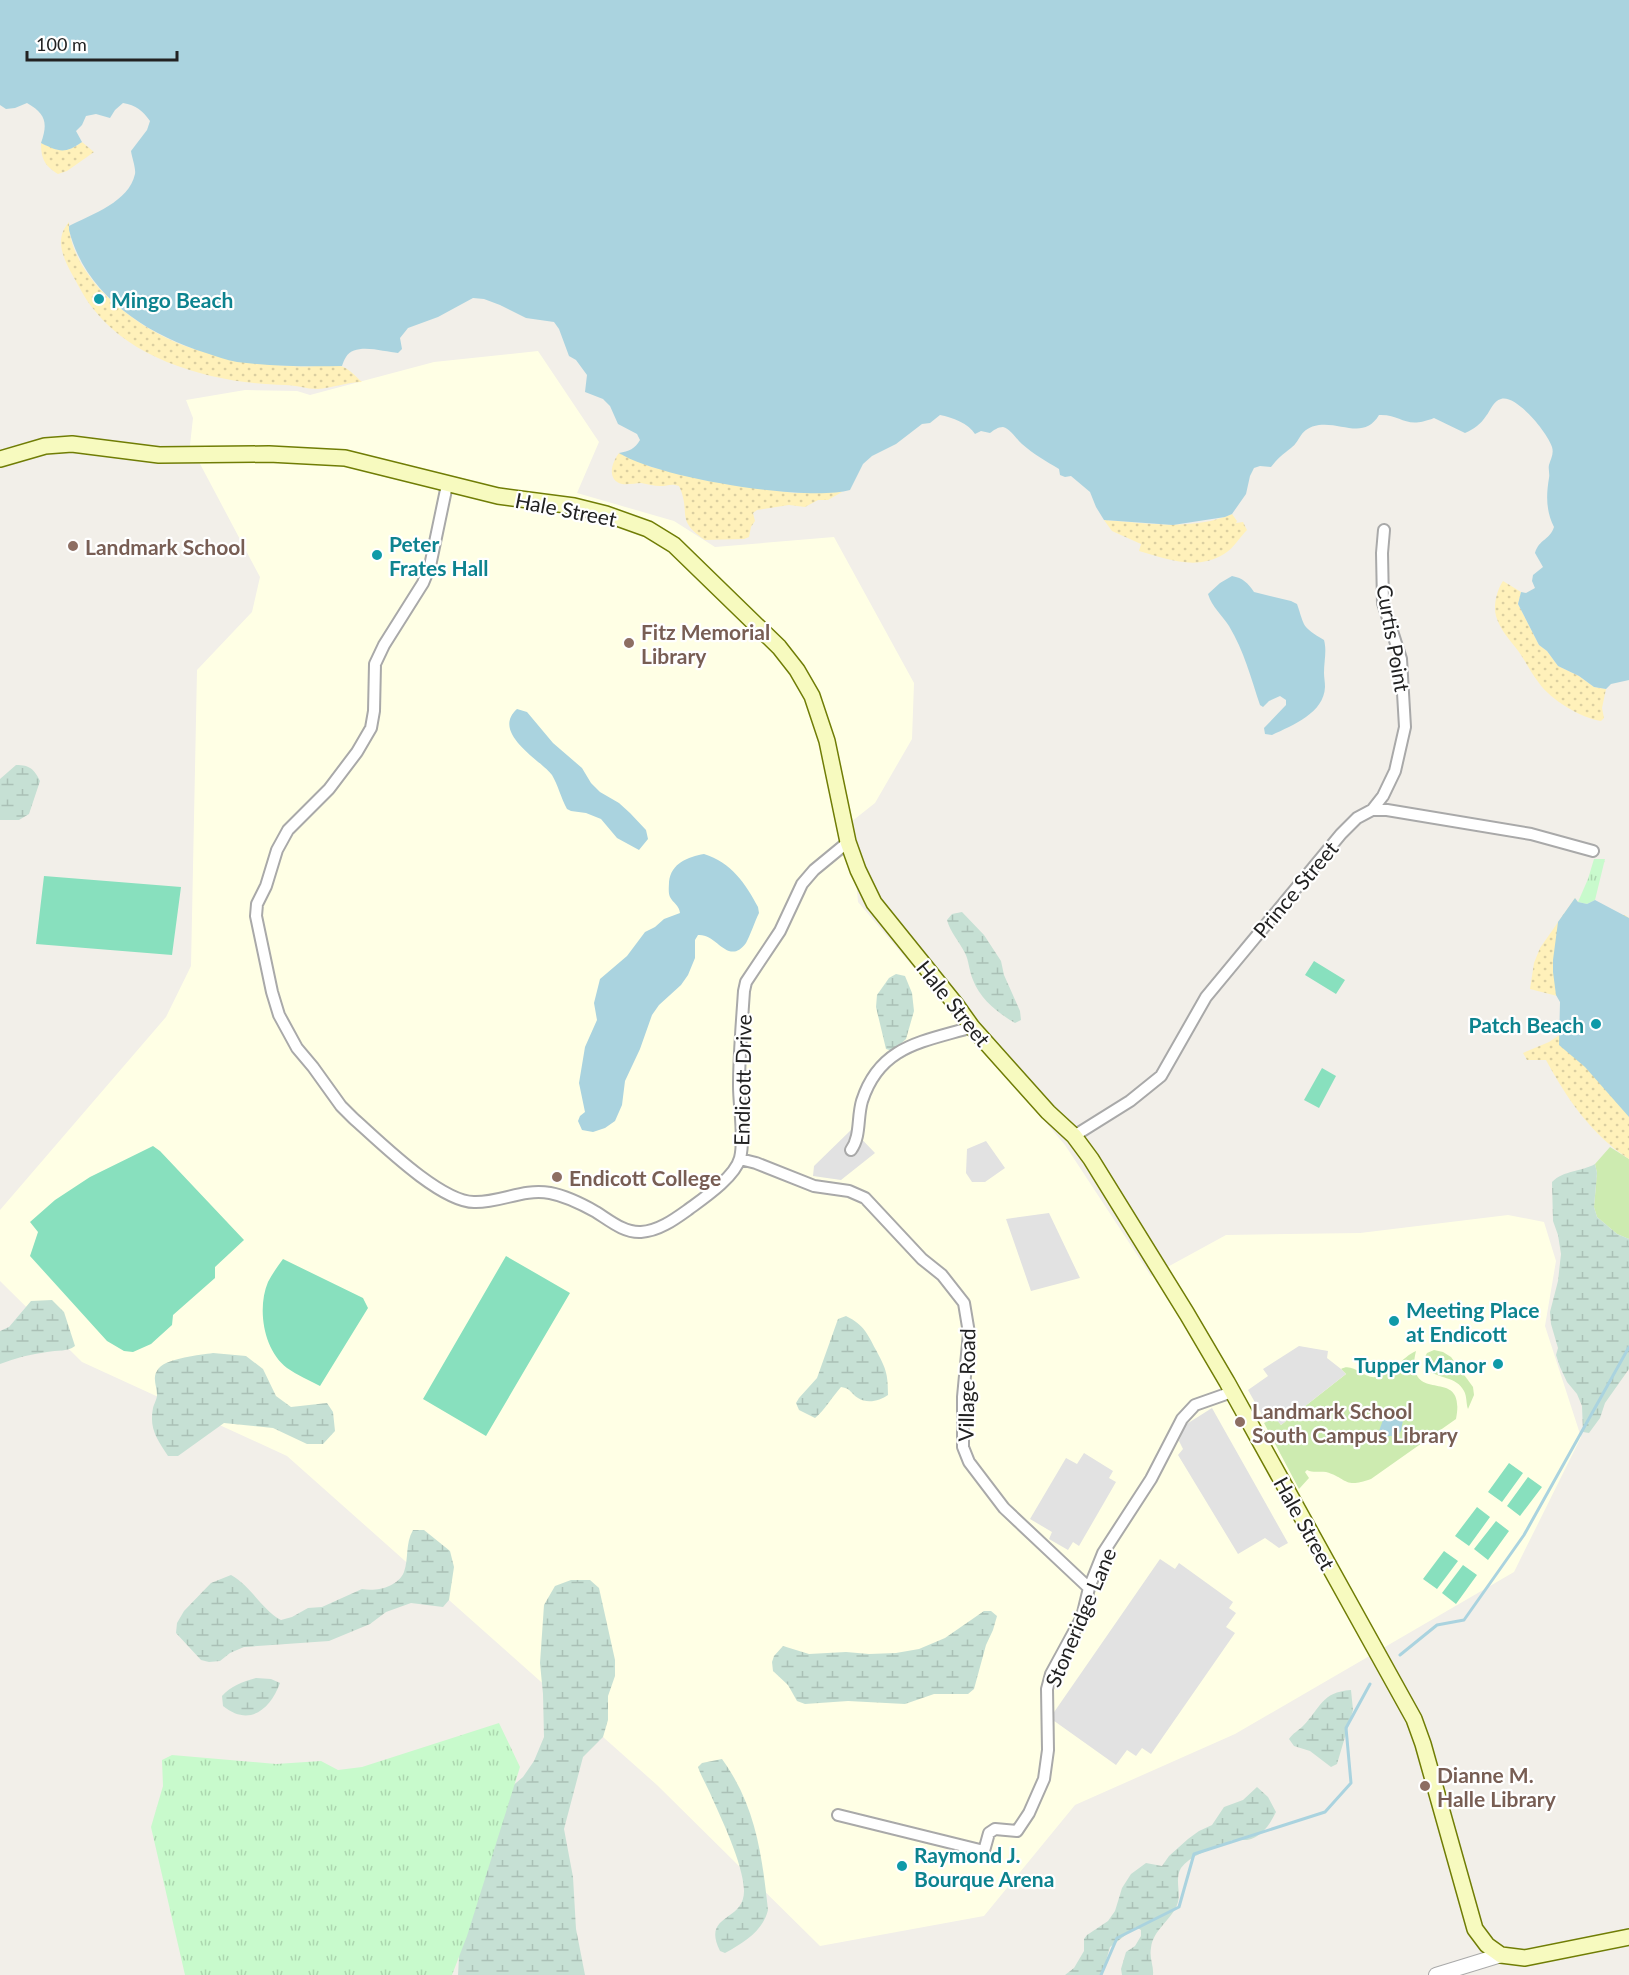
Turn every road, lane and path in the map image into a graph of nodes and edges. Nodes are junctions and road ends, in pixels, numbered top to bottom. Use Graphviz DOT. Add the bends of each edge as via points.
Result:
graph roads {
  1 [pos="0,459"];
  2 [pos="447,485"];
  3 [pos="1384,530"];
  4 [pos="1372,810"];
  5 [pos="848,842"];
  6 [pos="1593,851"];
  7 [pos="972,1027"];
  8 [pos="1074,1136"];
  9 [pos="851,1150"];
  10 [pos="740,1159"];
  11 [pos="1232,1392"];
  12 [pos="1089,1588"];
  13 [pos="838,1815"];
  14 [pos="1629,1937"];
  15 [pos="1501,1955"];
  16 [pos="1436,1975"];
  1 -- 2 [label="main road, Hale Street" via="45,446 72,444 159,455 304,455 345,458"];
  2 -- 5 [label="main road, Hale Street" via="606,514 648,529 674,546 779,647 797,670 812,696 827,741"];
  2 -- 10 [label="street, Endicott Drive" via="430,566 375,664 371,728 329,789 288,830 257,904 258,928 279,1015 297,1048 347,1112 431,1184 461,1199 484,1202 528,1191 553,1193 629,1231 641,1232 668,1223 699,1202"];
  3 -- 4 [label="street, Curtis Point" via="1383,603 1401,659 1405,727 1395,771"];
  4 -- 6 [label="street" via="1531,834"];
  4 -- 8 [label="street, Prince Street" via="1341,834 1222,978 1195,1015 1161,1076 1139,1095"];
  5 -- 7 [label="main road, Hale Street" via="874,903"];
  5 -- 10 [label="street, Endicott Drive" via="802,884 780,931 746,982 739,1084"];
  7 -- 8 [label="main road, Hale Street"];
  7 -- 9 [label="street" via="910,1046 880,1066 862,1101 857,1141"];
  8 -- 11 [label="main road, Hale Street"];
  10 -- 12 [label="street, Village Road" via="814,1186 849,1191 865,1198 942,1275 964,1303 969,1333 963,1397 963,1447 969,1462 1004,1508"];
  11 -- 12 [label="street, Stoneridge Lane" via="1195,1405 1182,1419 1151,1479 1103,1553"];
  11 -- 15 [label="main road, Hale Street" via="1414,1719 1475,1929"];
  12 -- 13 [label="street, Stoneridge Lane" via="1082,1617 1051,1674 1044,1779 1017,1831 995,1829 989,1833 984,1851"];
  14 -- 15 [label="main road" via="1525,1958"];
  15 -- 16 [label="street"];
}
